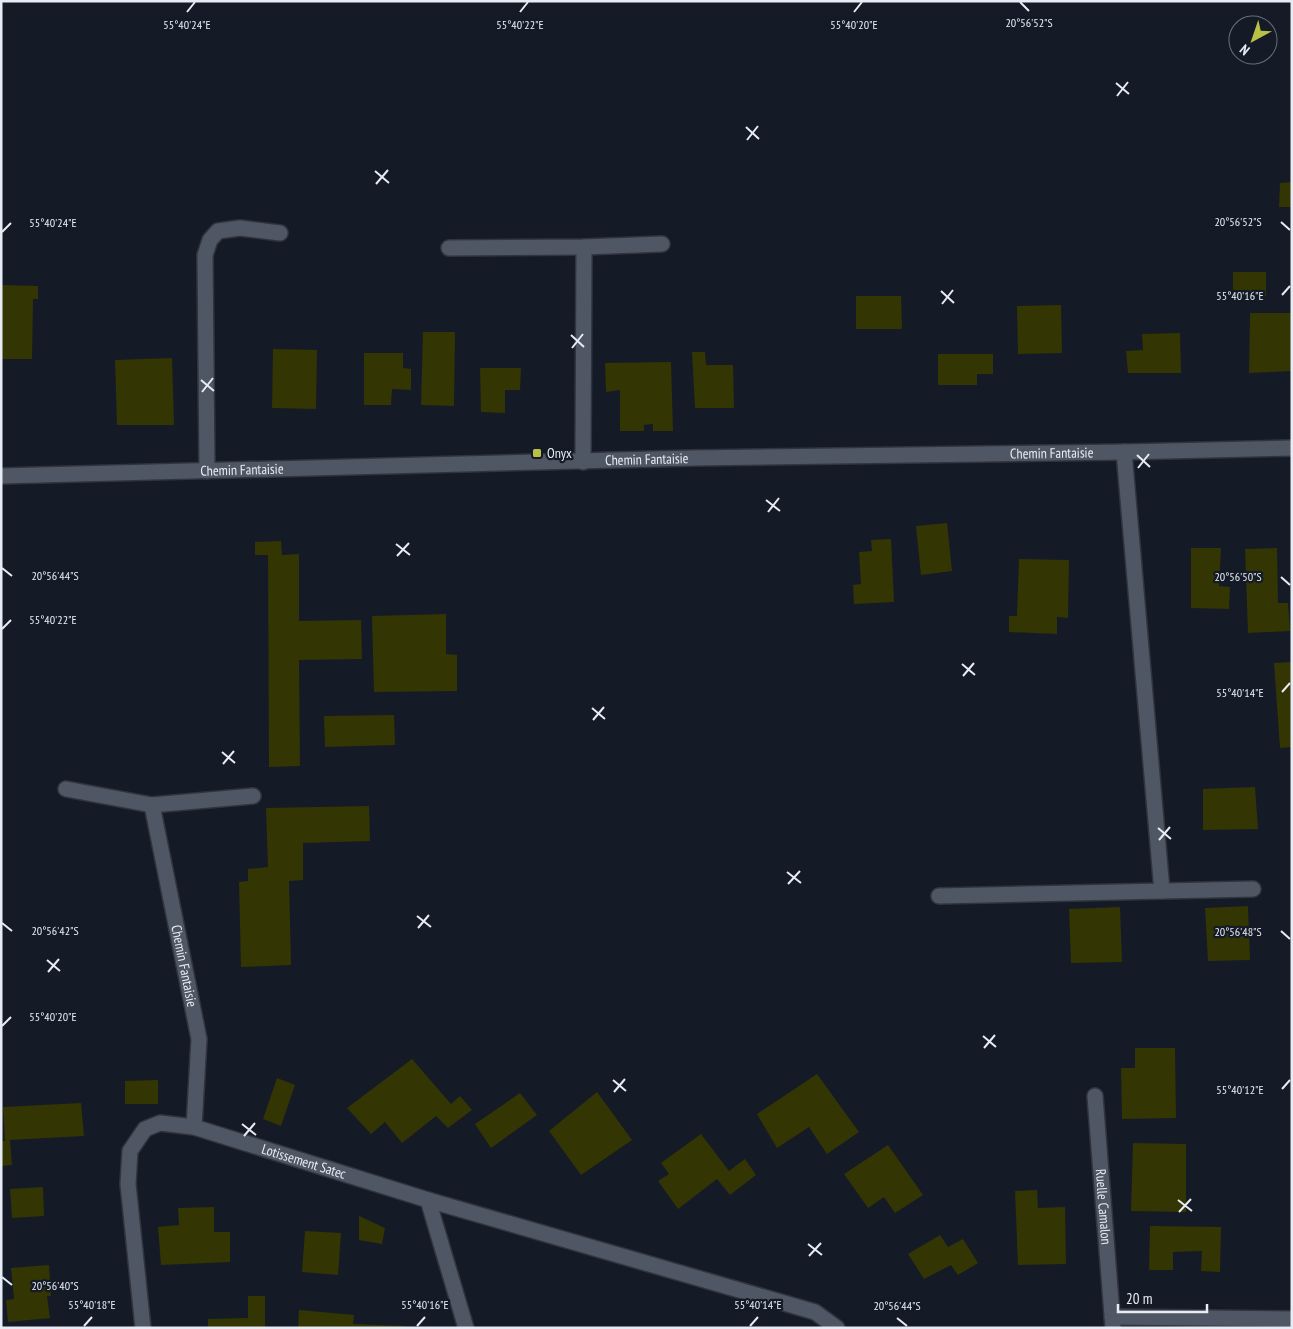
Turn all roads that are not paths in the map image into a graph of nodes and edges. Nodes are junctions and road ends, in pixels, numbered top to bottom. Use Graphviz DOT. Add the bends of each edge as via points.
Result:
graph roads {
  1 [pos="280,234"];
  2 [pos="662,244"];
  3 [pos="584,247"];
  4 [pos="449,248"];
  5 [pos="1292,448"];
  6 [pos="1124,452"];
  7 [pos="583,462"];
  8 [pos="207,471"];
  9 [pos="1,476"];
  10 [pos="66,789"];
  11 [pos="253,796"];
  12 [pos="152,806"];
  13 [pos="1253,889"];
  14 [pos="1162,891"];
  15 [pos="939,896"];
  16 [pos="1095,1096"];
  17 [pos="194,1127"];
  18 [pos="428,1200"];
  19 [pos="1292,1318"];
  20 [pos="1112,1322"];
  21 [pos="143,1328"];
  22 [pos="466,1328"];
  23 [pos="837,1328"];
  1 -- 8 [label="street" via="240,228 218,231 210,240 205,255"];
  2 -- 3 [label="street"];
  3 -- 4 [label="street"];
  3 -- 7 [label="street"];
  5 -- 6 [label="street, Chemin Fantaisie"];
  6 -- 7 [label="street, Chemin Fantaisie"];
  6 -- 14 [label="street"];
  7 -- 8 [label="street, Chemin Fantaisie"];
  8 -- 9 [label="street, Chemin Fantaisie"];
  10 -- 12 [label="street"];
  11 -- 12 [label="street"];
  12 -- 17 [label="street, Chemin Fantaisie" via="199,1039"];
  13 -- 14 [label="street"];
  14 -- 15 [label="street"];
  16 -- 20 [label="street, Ruelle Camalon"];
  17 -- 18 [label="street, Lotissement Satec"];
  17 -- 21 [label="street, Lotissement Satec" via="160,1122 145,1129 130,1151 128,1184"];
  18 -- 22 [label="street"];
  18 -- 23 [label="street, Lotissement Satec" via="815,1312"];
  19 -- 20 [label="street, Ruelle Camalon"];
}
